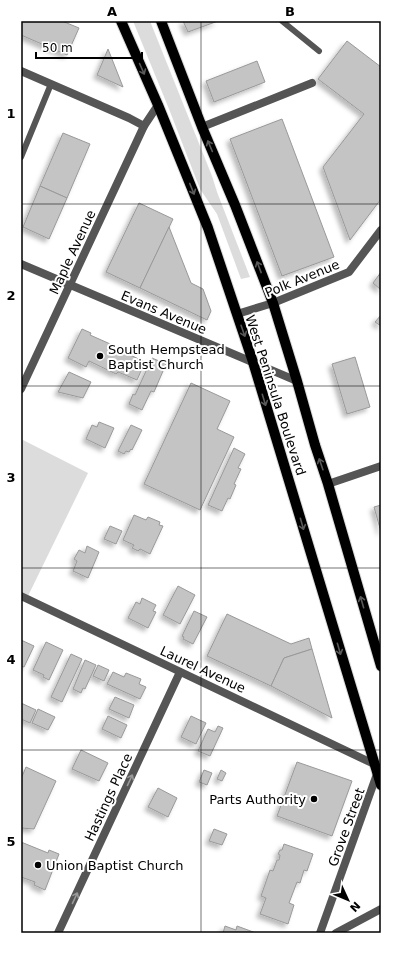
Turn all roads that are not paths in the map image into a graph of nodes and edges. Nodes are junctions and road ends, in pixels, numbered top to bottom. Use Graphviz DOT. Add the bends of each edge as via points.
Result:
graph roads {
  1 [pos="121,21"];
  2 [pos="161,21"];
  3 [pos="282,21"];
  4 [pos="319,51"];
  5 [pos="21,71"];
  6 [pos="312,83"];
  7 [pos="51,84"];
  8 [pos="158,106"];
  9 [pos="144,126"];
  10 [pos="202,127"];
  11 [pos="21,156"];
  12 [pos="381,230"];
  13 [pos="21,264"];
  14 [pos="70,285"];
  15 [pos="273,303"];
  16 [pos="237,314"];
  17 [pos="253,362"];
  18 [pos="297,381"];
  19 [pos="21,389"];
  20 [pos="381,466"];
  21 [pos="328,484"];
  22 [pos="21,596"];
  23 [pos="381,666"];
  24 [pos="180,672"];
  25 [pos="376,769"];
  26 [pos="381,785"];
  27 [pos="381,909"];
  28 [pos="58,933"];
  29 [pos="320,933"];
  30 [pos="336,933"];
  1 -- 8 [label="main road, West Peninsula Boulevard, one-way"];
  2 -- 10 [label="main road, West Peninsula Boulevard"];
  3 -- 4 [label="lane"];
  5 -- 7 [label="street"];
  6 -- 10 [label="street"];
  7 -- 9 [label="street"];
  7 -- 11 [label="lane"];
  8 -- 9 [label="street, Maple Avenue"];
  8 -- 16 [label="main road, West Peninsula Boulevard, one-way" via="208,228"];
  9 -- 14 [label="street, Maple Avenue"];
  15 -- 10 [label="main road, West Peninsula Boulevard, one-way"];
  12 -- 15 [label="street, Polk Avenue" via="349,272"];
  13 -- 14 [label="street, Evans Avenue"];
  14 -- 17 [label="street, Evans Avenue"];
  14 -- 19 [label="street, Maple Avenue"];
  15 -- 16 [label="street, Polk Avenue"];
  15 -- 18 [label="main road, West Peninsula Boulevard"];
  16 -- 17 [label="main road, West Peninsula Boulevard, one-way"];
  17 -- 18 [label="street, Evans Avenue"];
  17 -- 25 [label="main road, West Peninsula Boulevard, one-way"];
  21 -- 18 [label="main road, West Peninsula Boulevard, one-way"];
  20 -- 21 [label="street"];
  23 -- 21 [label="main road, West Peninsula Boulevard, one-way"];
  22 -- 24 [label="street, Laurel Avenue"];
  24 -- 25 [label="street, Laurel Avenue"];
  28 -- 24 [label="street, Hastings Place, one-way"];
  25 -- 26 [label="main road, West Peninsula Boulevard"];
  25 -- 29 [label="street, Grove Street"];
  27 -- 30 [label="street"];
}
